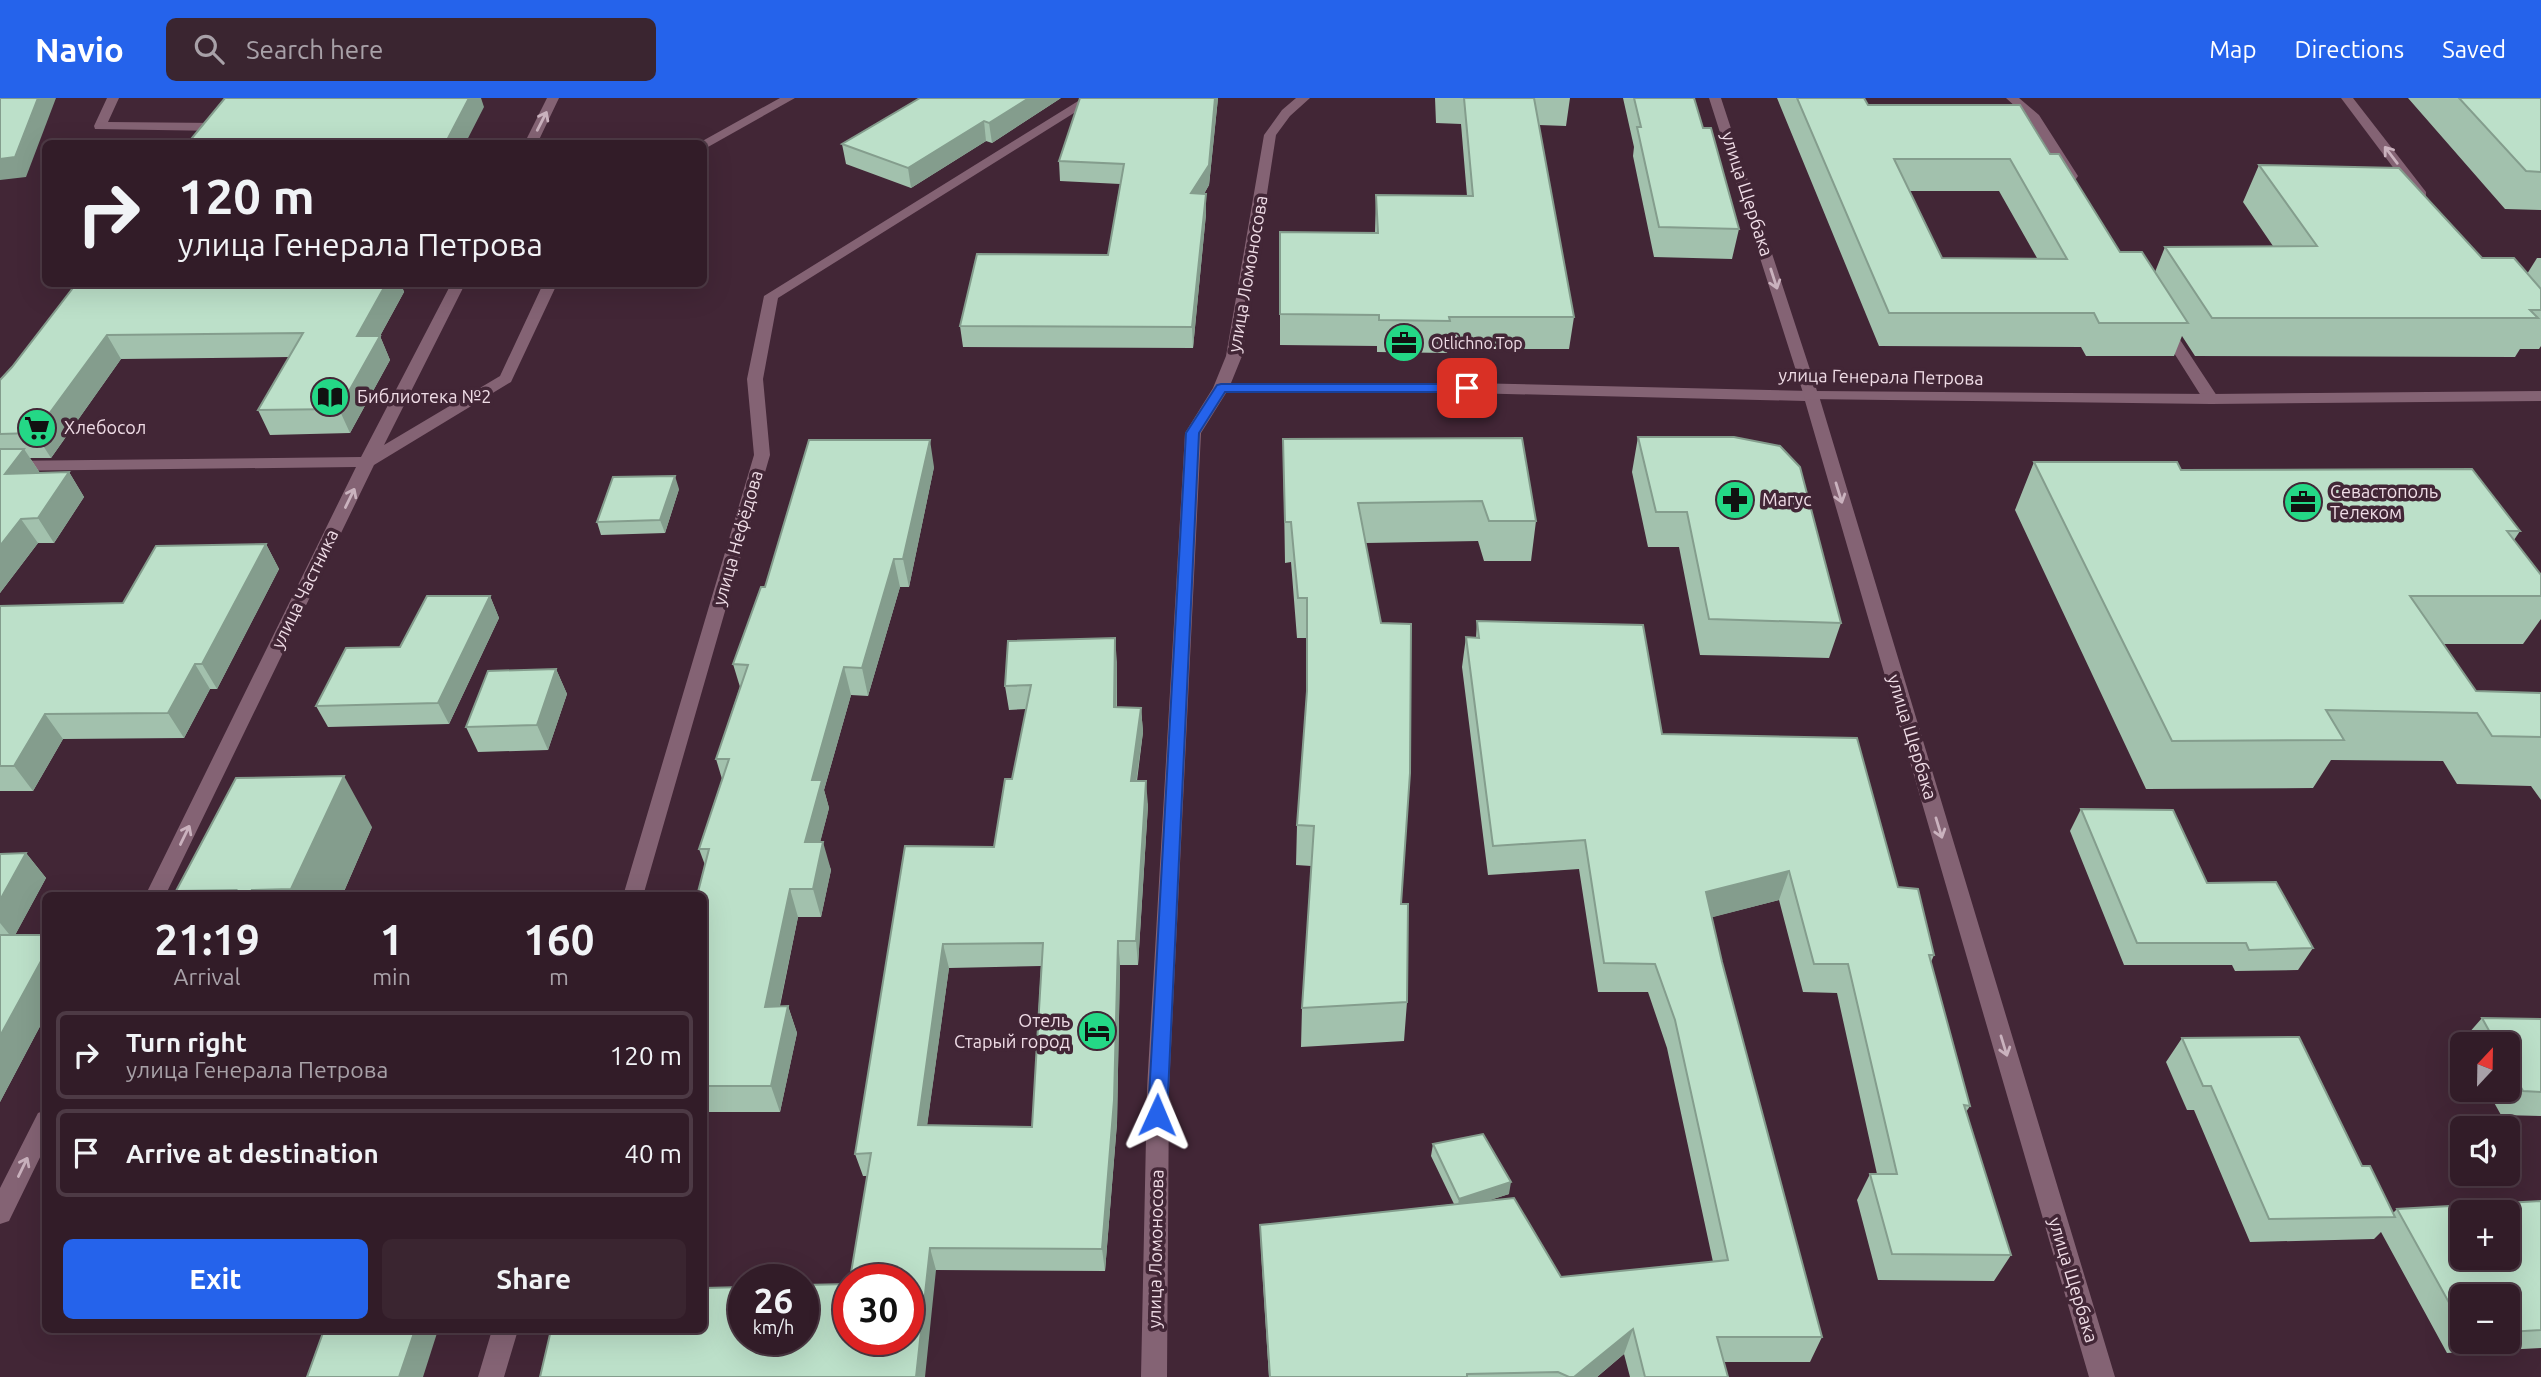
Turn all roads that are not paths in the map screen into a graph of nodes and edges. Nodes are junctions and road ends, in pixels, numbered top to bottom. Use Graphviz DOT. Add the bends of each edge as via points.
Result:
graph roads {
  1 [pos="113,98"];
  2 [pos="553,98"];
  3 [pos="789,98"];
  4 [pos="1092,98"];
  5 [pos="1304,98"];
  6 [pos="1715,98"];
  7 [pos="2012,98"];
  8 [pos="2347,98"];
  9 [pos="210,140"];
  10 [pos="532,140"];
  11 [pos="707,142"];
  12 [pos="2078,187"];
  13 [pos="2431,208"];
  14 [pos="456,287"];
  15 [pos="549,287"];
  16 [pos="2156,313"];
  17 [pos="1221,388"];
  18 [pos="1811,396"];
  19 [pos="2541,396"];
  20 [pos="2211,399"];
  21 [pos="367,462"];
  22 [pos="0,466"];
  23 [pos="157,892"];
  24 [pos="634,892"];
  25 [pos="42,1128"];
  26 [pos="0,1213"];
  27 [pos="504,1333"];
  28 [pos="491,1377"];
  29 [pos="1154,1377"];
  30 [pos="2102,1377"];
  1 -- 9 [label="street" via="100,126 223,122"];
  10 -- 2 [label="street, one-way"];
  3 -- 11 [label="street"];
  4 -- 24 [label="street, улица Нефёдова" via="771,296 755,379 762,455"];
  5 -- 17 [label="street, улица Ломоносова" via="1270,135 1234,356"];
  6 -- 18 [label="street, улица Щербака, one-way"];
  7 -- 12 [label="street" via="2035,118"];
  13 -- 8 [label="street, one-way"];
  14 -- 21 [label="street, улица Частника"];
  15 -- 21 [label="street" via="506,379"];
  16 -- 20 [label="street"];
  17 -- 18 [label="street, улица Генерала Петрова"];
  17 -- 29 [label="street, улица Ломоносова" via="1193,433 1158,1089"];
  18 -- 20 [label="street, улица Генерала Петрова"];
  18 -- 30 [label="street, улица Щербака, one-way"];
  19 -- 20 [label="street, улица Генерала Петрова"];
  21 -- 22 [label="street"];
  23 -- 21 [label="street, улица Частника, one-way"];
  26 -- 25 [label="street, one-way"];
  27 -- 28 [label="street"];
}
